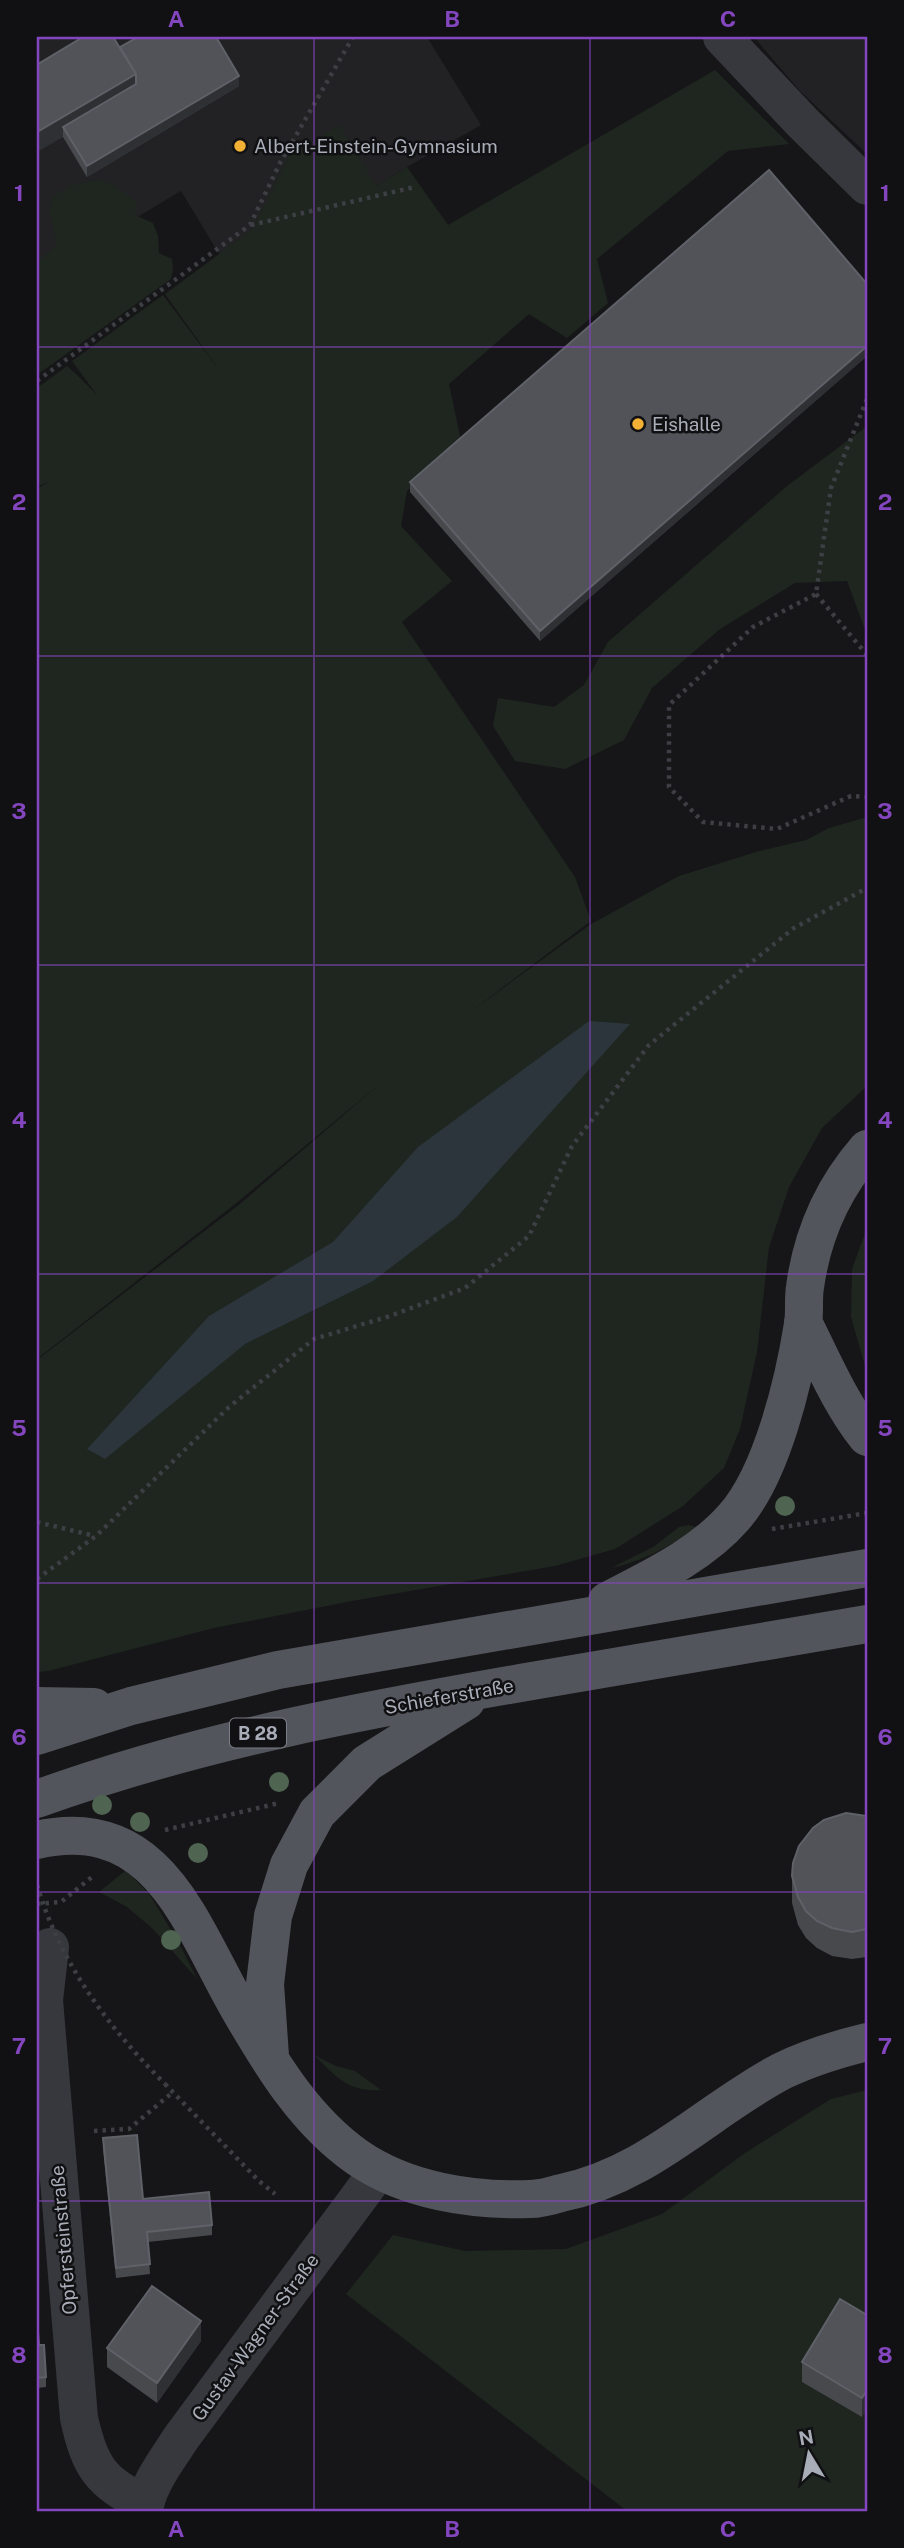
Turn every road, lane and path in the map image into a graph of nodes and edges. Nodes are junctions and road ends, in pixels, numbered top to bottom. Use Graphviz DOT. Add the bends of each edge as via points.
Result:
graph roads {
  1 [pos="353,37"];
  2 [pos="722,37"];
  3 [pos="867,186"];
  4 [pos="415,187"];
  5 [pos="250,225"];
  6 [pos="37,381"];
  7 [pos="867,399"];
  8 [pos="816,594"];
  9 [pos="867,655"];
  10 [pos="867,797"];
  11 [pos="867,888"];
  12 [pos="867,1149"];
  13 [pos="803,1322"];
  14 [pos="867,1437"];
  15 [pos="867,1513"];
  16 [pos="37,1522"];
  17 [pos="770,1529"];
  18 [pos="96,1536"];
  19 [pos="867,1568"];
  20 [pos="37,1579"];
  21 [pos="574,1618"];
  22 [pos="867,1624"];
  23 [pos="485,1689"];
  24 [pos="37,1706"];
  25 [pos="131,1706"];
  26 [pos="37,1736"];
  27 [pos="340,1788"];
  28 [pos="37,1799"];
  29 [pos="164,1830"];
  30 [pos="37,1840"];
  31 [pos="102,1869"];
  32 [pos="37,1885"];
  33 [pos="37,1905"];
  34 [pos="50,1947"];
  35 [pos="867,2042"];
  36 [pos="270,2058"];
  37 [pos="173,2092"];
  38 [pos="129,2129"];
  39 [pos="379,2170"];
  40 [pos="275,2194"];
  41 [pos="145,2507"];
  1 -- 5 [label="path"];
  2 -- 3 [label="street"];
  4 -- 5 [label="path"];
  5 -- 6 [label="path"];
  7 -- 8 [label="path" via="831,488"];
  8 -- 9 [label="path"];
  8 -- 10 [label="path" via="753,627 669,705 669,787 703,822 777,829 851,796"];
  11 -- 18 [label="path" via="794,928 649,1045 572,1146 529,1236 465,1288 314,1339 229,1408"];
  12 -- 13 [label="main road" via="840,1184 819,1230 805,1287"];
  13 -- 14 [label="main road" via="837,1392"];
  13 -- 21 [label="main road" via="773,1443 747,1502 698,1550"];
  15 -- 17 [label="path"];
  16 -- 18 [label="path"];
  18 -- 20 [label="path"];
  19 -- 21 [label="main road"];
  21 -- 25 [label="main road" via="278,1670"];
  22 -- 23 [label="main road, Schieferstraße / B 28"];
  23 -- 27 [label="main road" via="397,1742"];
  23 -- 28 [label="main road, Schieferstraße / B 28" via="243,1737 144,1763"];
  24 -- 25 [label="main road"];
  25 -- 26 [label="main road"];
  27 -- 29 [label="path"];
  27 -- 36 [label="main road" via="317,1813 289,1865 273,1916 265,1984"];
  30 -- 36 [label="main road" via="67,1834 94,1837 127,1848 150,1866 184,1906"];
  31 -- 33 [label="path" via="61,1902"];
  32 -- 37 [label="path, bridge" via="54,1933 83,1987 135,2054"];
  34 -- 41 [label="street, Opfersteinstraße" via="44,2000 79,2418 84,2443 110,2485"];
  35 -- 39 [label="main road" via="783,2071 624,2173 571,2191 533,2199 493,2199 421,2186"];
  36 -- 39 [label="main road" via="321,2126"];
  37 -- 38 [label="path"];
  37 -- 40 [label="path"];
  39 -- 41 [label="street, Gustav-Wagner-Straße" via="181,2438 158,2473"];
}
